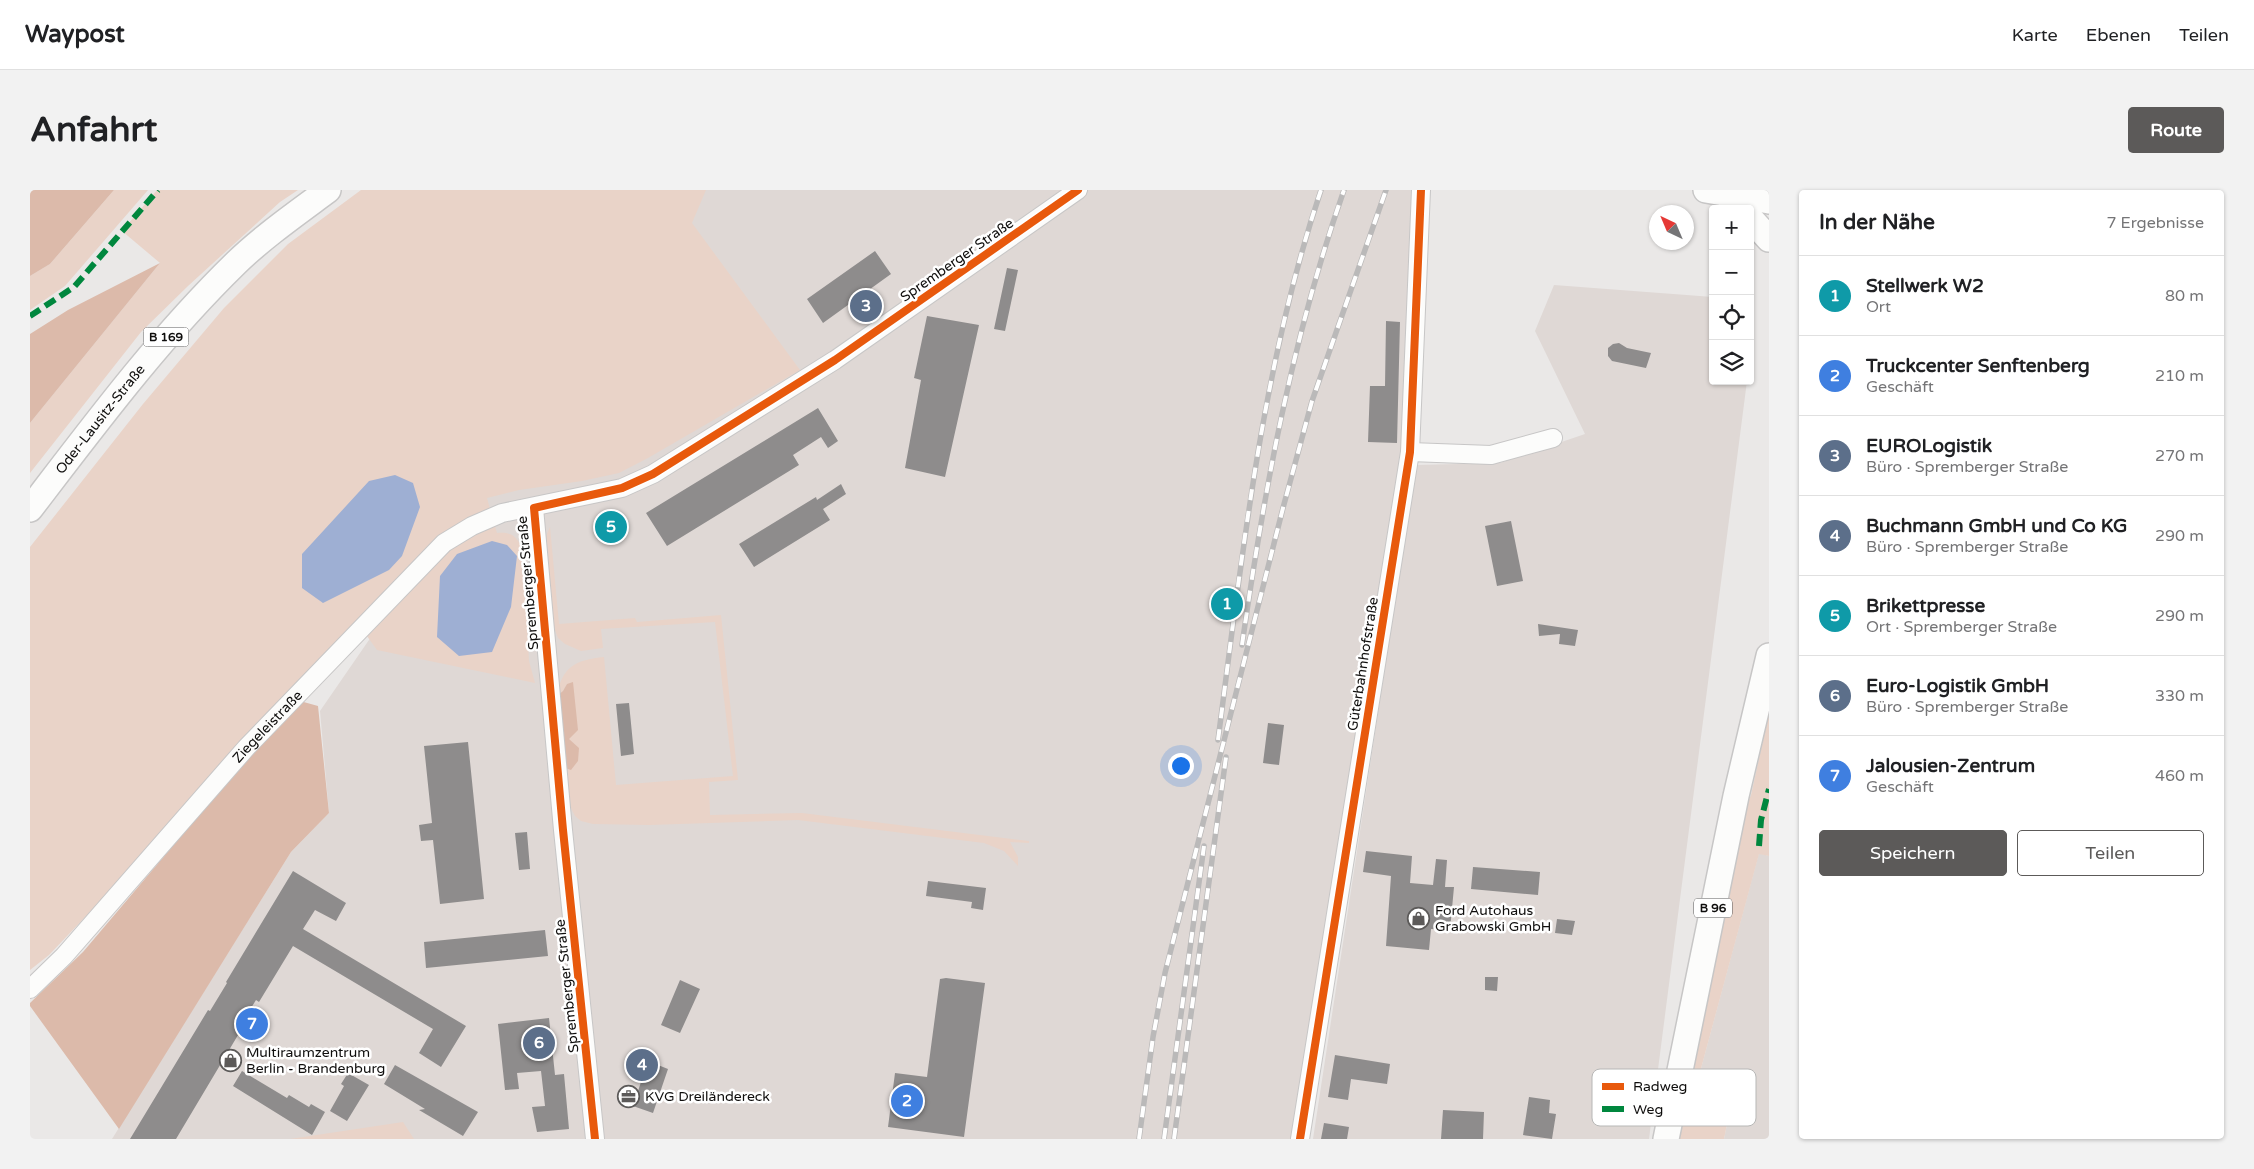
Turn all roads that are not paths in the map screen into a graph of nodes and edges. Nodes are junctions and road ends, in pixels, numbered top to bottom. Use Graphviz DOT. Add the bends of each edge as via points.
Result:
graph roads {
  1 [pos="328,190"];
  2 [pos="1078,190"];
  3 [pos="1421,190"];
  4 [pos="1705,190"];
  5 [pos="1769,201"];
  6 [pos="1731,205"];
  7 [pos="1754,222"];
  8 [pos="1769,239"];
  9 [pos="1553,438"];
  10 [pos="1410,452"];
  11 [pos="534,508"];
  12 [pos="30,509"];
  13 [pos="1769,656"];
  14 [pos="30,989"];
  15 [pos="1680,1069"];
  16 [pos="1669,1126"];
  17 [pos="595,1139"];
  18 [pos="1300,1139"];
  19 [pos="1666,1139"];
  1 -- 12 [label="highway, Oder-Lausitz-Straße / B 169" via="238,262 200,300 124,386"];
  2 -- 11 [label="street, Spremberger Straße" via="835,360 653,474 622,488"];
  3 -- 10 [label="street, Güterbahnhofstraße"];
  4 -- 5 [label="highway"];
  4 -- 6 [label="highway"];
  7 -- 8 [label="highway"];
  9 -- 10 [label="street" via="1490,455"];
  10 -- 18 [label="street, Güterbahnhofstraße"];
  11 -- 14 [label="street, Ziegeleistraße" via="502,513 444,543 246,748 64,956"];
  11 -- 17 [label="street, Spremberger Straße"];
  13 -- 15 [label="highway, B 96" via="1736,796"];
  16 -- 19 [label="highway, B 96"];
}
